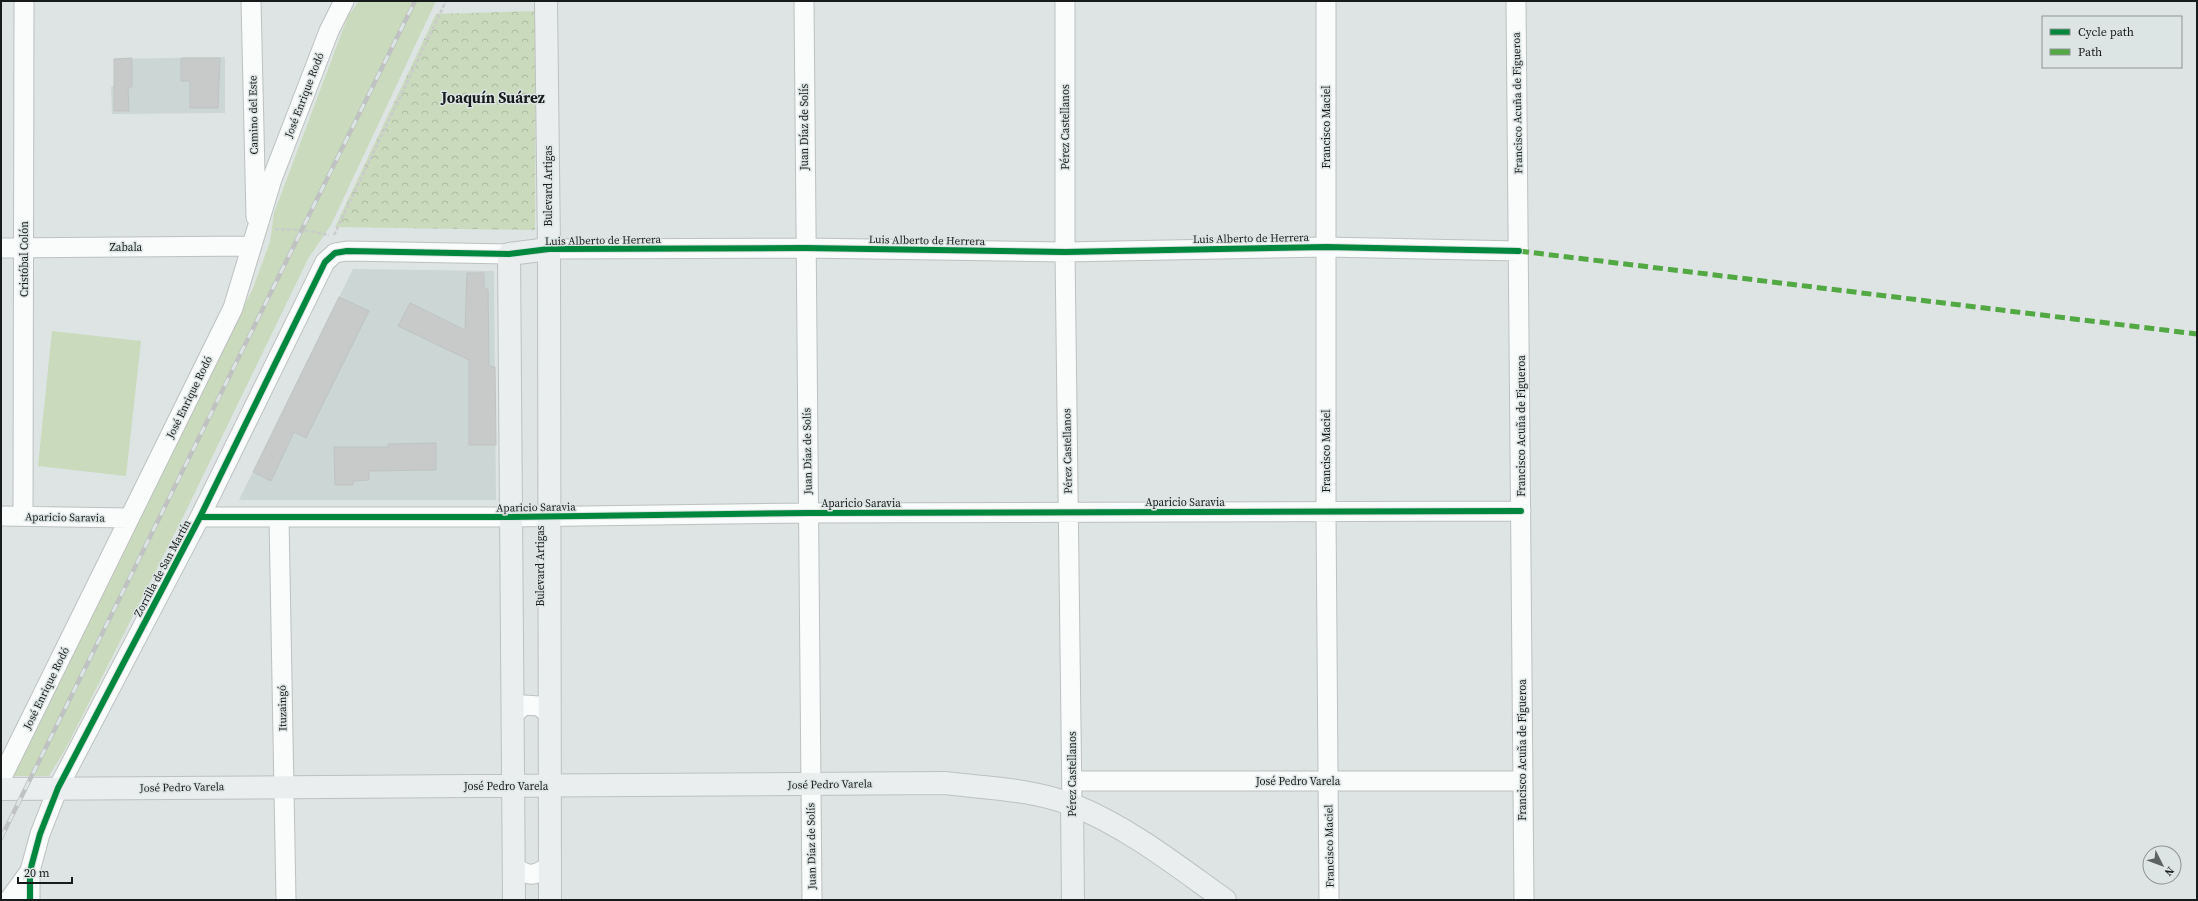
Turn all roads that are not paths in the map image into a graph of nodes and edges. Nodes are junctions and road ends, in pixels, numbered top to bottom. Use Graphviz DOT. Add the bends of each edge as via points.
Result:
graph roads {
  1 [pos="24,1"];
  2 [pos="251,1"];
  3 [pos="344,1"];
  4 [pos="546,1"];
  5 [pos="804,1"];
  6 [pos="1065,1"];
  7 [pos="1326,1"];
  8 [pos="1516,1"];
  9 [pos="254,237"];
  10 [pos="334,244"];
  11 [pos="1326,247"];
  12 [pos="1,248"];
  13 [pos="24,248"];
  14 [pos="805,248"];
  15 [pos="549,249"];
  16 [pos="1519,251"];
  17 [pos="1065,252"];
  18 [pos="509,254"];
  19 [pos="1521,511"];
  20 [pos="1068,512"];
  21 [pos="1326,512"];
  22 [pos="808,513"];
  23 [pos="1,516"];
  24 [pos="23,516"];
  25 [pos="200,517"];
  26 [pos="279,517"];
  27 [pos="510,517"];
  28 [pos="550,517"];
  29 [pos="129,518"];
  30 [pos="514,714"];
  31 [pos="550,715"];
  32 [pos="1,779"];
  33 [pos="1073,781"];
  34 [pos="1328,781"];
  35 [pos="1522,781"];
  36 [pos="810,784"];
  37 [pos="283,786"];
  38 [pos="514,786"];
  39 [pos="550,786"];
  40 [pos="58,788"];
  41 [pos="1,789"];
  42 [pos="1072,805"];
  43 [pos="513,866"];
  44 [pos="549,866"];
  45 [pos="30,871"];
  46 [pos="9,900"];
  47 [pos="30,900"];
  48 [pos="286,900"];
  49 [pos="514,900"];
  50 [pos="550,900"];
  51 [pos="812,900"];
  52 [pos="1072,900"];
  53 [pos="1225,900"];
  54 [pos="1330,900"];
  55 [pos="1524,900"];
  1 -- 13 [label="street, Cristóbal Colón"];
  2 -- 9 [label="street, Camino del Este"];
  3 -- 9 [label="street, José Enrique Rodó" via="329,31 300,105 272,179"];
  4 -- 15 [label="street, Bulevard Artigas"];
  5 -- 14 [label="street, Juan Díaz de Solís"];
  6 -- 17 [label="street, Pérez Castellanos"];
  7 -- 11 [label="street, Francisco Maciel"];
  8 -- 16 [label="street, Francisco Acuña de Figueroa"];
  9 -- 13 [label="street, Zabala"];
  9 -- 29 [label="street, José Enrique Rodó" via="233,308"];
  10 -- 18 [label="street, Luis Alberto de Herrera" via="347,251"];
  10 -- 25 [label="street, Zorrilla de San Martín"];
  11 -- 16 [label="street, Luis Alberto de Herrera"];
  11 -- 17 [label="street, Luis Alberto de Herrera"];
  11 -- 21 [label="street, Francisco Maciel"];
  12 -- 13 [label="street, Zabala"];
  13 -- 24 [label="street, Cristóbal Colón"];
  14 -- 15 [label="street, Luis Alberto de Herrera"];
  14 -- 17 [label="street, Luis Alberto de Herrera"];
  14 -- 22 [label="street, Juan Díaz de Solís"];
  15 -- 18 [label="street, Luis Alberto de Herrera"];
  15 -- 28 [label="street, Bulevard Artigas"];
  16 -- 19 [label="street, Francisco Acuña de Figueroa"];
  17 -- 20 [label="street, Pérez Castellanos"];
  18 -- 27 [label="street"];
  19 -- 21 [label="street, Aparicio Saravia"];
  19 -- 35 [label="street, Francisco Acuña de Figueroa"];
  20 -- 21 [label="street, Aparicio Saravia"];
  20 -- 22 [label="street, Aparicio Saravia"];
  20 -- 33 [label="street, Pérez Castellanos"];
  21 -- 34 [label="street, Francisco Maciel"];
  22 -- 28 [label="street, Aparicio Saravia"];
  22 -- 36 [label="street, Juan Díaz de Solís"];
  23 -- 24 [label="street, Aparicio Saravia"];
  24 -- 29 [label="street, Aparicio Saravia"];
  25 -- 26 [label="street, Aparicio Saravia"];
  25 -- 40 [label="street, Zorrilla de San Martín"];
  26 -- 27 [label="street, Aparicio Saravia"];
  26 -- 37 [label="street, Ituzaingó"];
  27 -- 28 [label="street, Aparicio Saravia"];
  27 -- 30 [label="street"];
  28 -- 31 [label="street, Bulevard Artigas"];
  29 -- 32 [label="street, José Enrique Rodó"];
  30 -- 31 [label="street" via="524,705 539,706"];
  30 -- 38 [label="street"];
  31 -- 39 [label="street, Bulevard Artigas"];
  33 -- 34 [label="street, José Pedro Varela"];
  33 -- 42 [label="street, Pérez Castellanos"];
  34 -- 35 [label="street, José Pedro Varela"];
  34 -- 54 [label="street, Francisco Maciel"];
  35 -- 55 [label="street, Francisco Acuña de Figueroa"];
  36 -- 39 [label="street, José Pedro Varela"];
  36 -- 42 [label="street, José Pedro Varela" via="944,783 1010,790"];
  36 -- 51 [label="street, Juan Díaz de Solís"];
  37 -- 38 [label="street, José Pedro Varela"];
  37 -- 40 [label="street, José Pedro Varela"];
  37 -- 48 [label="street, Ituzaingó"];
  38 -- 39 [label="street, José Pedro Varela"];
  38 -- 43 [label="street"];
  39 -- 44 [label="street, Bulevard Artigas"];
  40 -- 41 [label="street, José Pedro Varela"];
  40 -- 45 [label="street, Zorrilla de San Martín" via="40,834"];
  42 -- 52 [label="street, Pérez Castellanos"];
  42 -- 53 [label="street, José Pedro Varela" via="1116,826"];
  43 -- 44 [label="street" via="524,874 538,874"];
  43 -- 49 [label="street"];
  44 -- 50 [label="street, Bulevard Artigas"];
  45 -- 46 [label="street"];
  45 -- 47 [label="street, Zorrilla de San Martín"];
}
